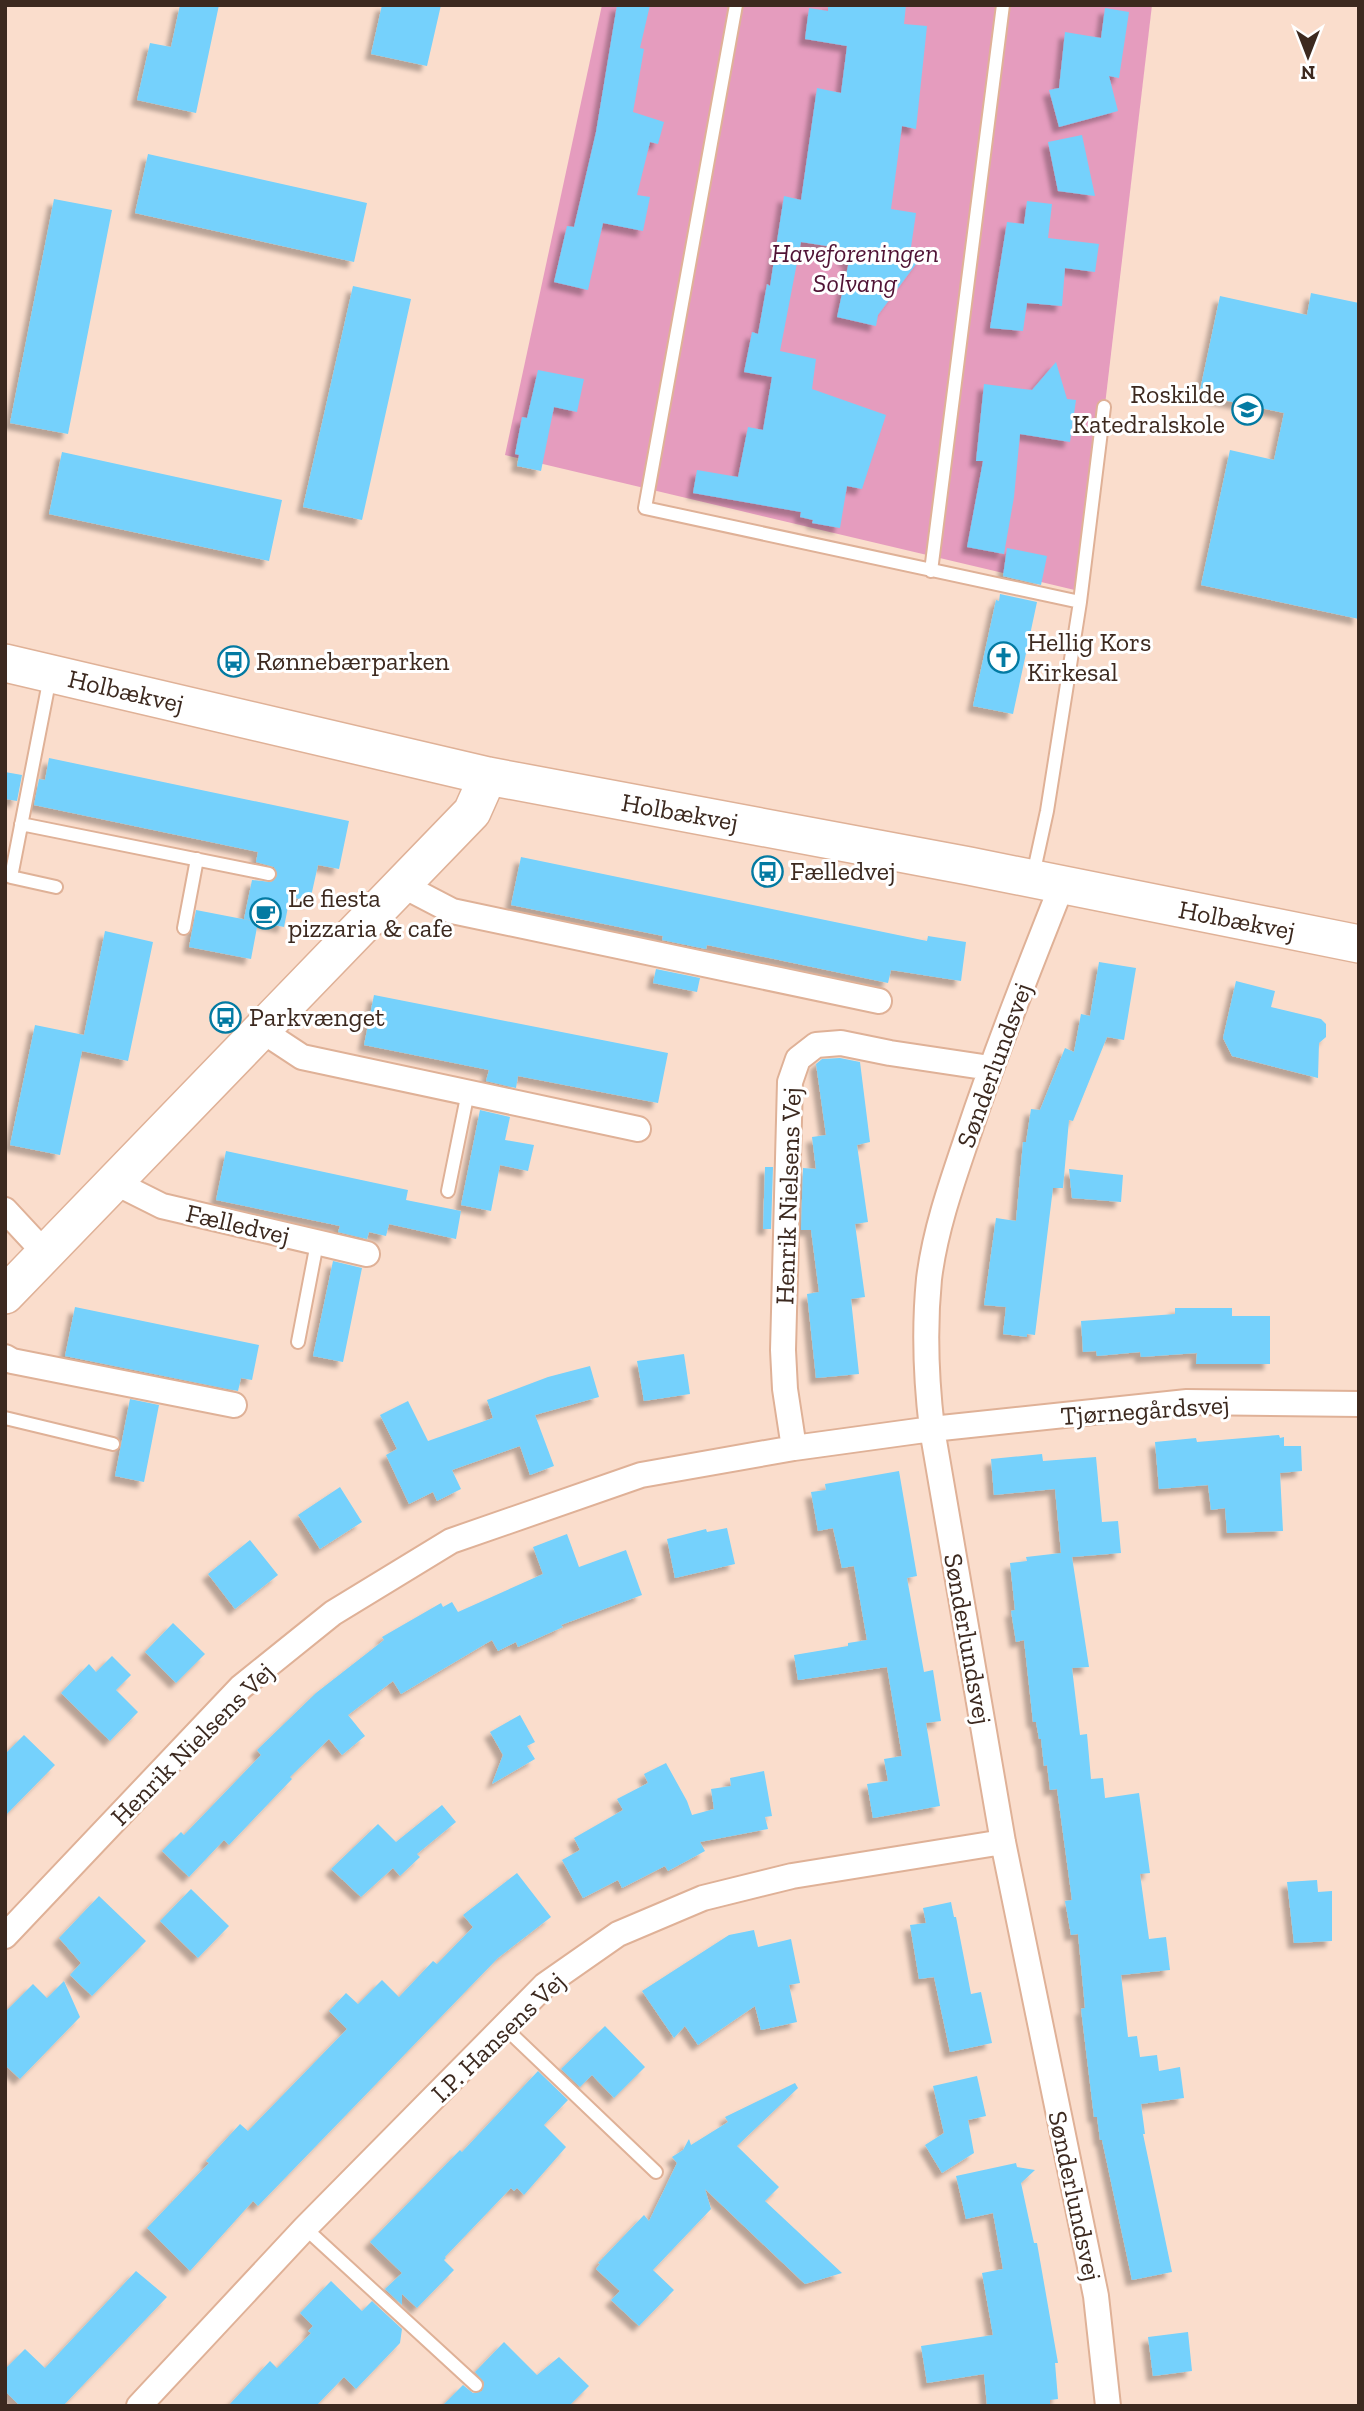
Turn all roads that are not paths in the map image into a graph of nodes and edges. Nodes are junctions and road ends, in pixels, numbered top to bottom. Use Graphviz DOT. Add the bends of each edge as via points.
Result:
graph roads {
  1 [pos="736,5"];
  2 [pos="1003,5"];
  3 [pos="1104,407"];
  4 [pos="931,571"];
  5 [pos="1080,602"];
  6 [pos="5,663"];
  7 [pos="51,673"];
  8 [pos="488,776"];
  9 [pos="22,824"];
  10 [pos="197,859"];
  11 [pos="269,874"];
  12 [pos="1047,882"];
  13 [pos="402,885"];
  14 [pos="56,887"];
  15 [pos="184,928"];
  16 [pos="1359,944"];
  17 [pos="880,1001"];
  18 [pos="261,1030"];
  19 [pos="990,1068"];
  20 [pos="468,1092"];
  21 [pos="638,1129"];
  22 [pos="114,1182"];
  23 [pos="448,1191"];
  24 [pos="5,1210"];
  25 [pos="317,1243"];
  26 [pos="45,1253"];
  27 [pos="367,1254"];
  28 [pos="5,1295"];
  29 [pos="298,1342"];
  30 [pos="5,1357"];
  31 [pos="234,1405"];
  32 [pos="1359,1405"];
  33 [pos="5,1418"];
  34 [pos="932,1429"];
  35 [pos="113,1444"];
  36 [pos="794,1448"];
  37 [pos="1003,1842"];
  38 [pos="5,1936"];
  39 [pos="504,2027"];
  40 [pos="656,2172"];
  41 [pos="305,2228"];
  42 [pos="476,2385"];
  43 [pos="139,2406"];
  44 [pos="1108,2406"];
  1 -- 4 [label="lane" via="645,508"];
  2 -- 4 [label="lane"];
  3 -- 5 [label="lane"];
  4 -- 5 [label="lane"];
  5 -- 12 [label="lane" via="1047,811"];
  6 -- 7 [label="street, Holbækvej"];
  7 -- 8 [label="street, Holbækvej"];
  7 -- 9 [label="lane"];
  8 -- 12 [label="street, Holbækvej"];
  8 -- 13 [label="street" via="472,812"];
  9 -- 10 [label="lane"];
  9 -- 14 [label="lane" via="11,877"];
  10 -- 11 [label="lane"];
  10 -- 15 [label="lane"];
  12 -- 16 [label="street, Holbækvej"];
  12 -- 19 [label="street, Sønderlundsvej"];
  13 -- 17 [label="street" via="452,911"];
  13 -- 18 [label="street"];
  18 -- 20 [label="street" via="302,1056"];
  18 -- 22 [label="street"];
  19 -- 34 [label="street, Sønderlundsvej" via="943,1209 930,1277 926,1376"];
  19 -- 36 [label="street, Henrik Nielsens Vej" via="841,1043 816,1045 797,1059 790,1082 783,1297 785,1390"];
  20 -- 21 [label="street"];
  20 -- 23 [label="lane"];
  22 -- 25 [label="street, Fælledvej" via="162,1206"];
  22 -- 26 [label="street"];
  24 -- 26 [label="street"];
  25 -- 27 [label="street, Fælledvej"];
  25 -- 29 [label="lane"];
  26 -- 28 [label="street"];
  30 -- 31 [label="street"];
  32 -- 34 [label="street, Tjørnegårdsvej" via="1187,1402"];
  33 -- 35 [label="lane"];
  34 -- 36 [label="street, Henrik Nielsens Vej"];
  34 -- 37 [label="street, Sønderlundsvej"];
  36 -- 38 [label="street, Henrik Nielsens Vej" via="641,1475 451,1541 333,1613 241,1687"];
  37 -- 39 [label="street, I.P. Hansens Vej" via="799,1874 703,1898 618,1934 545,1985"];
  37 -- 44 [label="street, Sønderlundsvej" via="1096,2296"];
  39 -- 40 [label="lane"];
  39 -- 41 [label="street, I.P. Hansens Vej"];
  41 -- 42 [label="lane"];
  41 -- 43 [label="street, I.P. Hansens Vej"];
}
